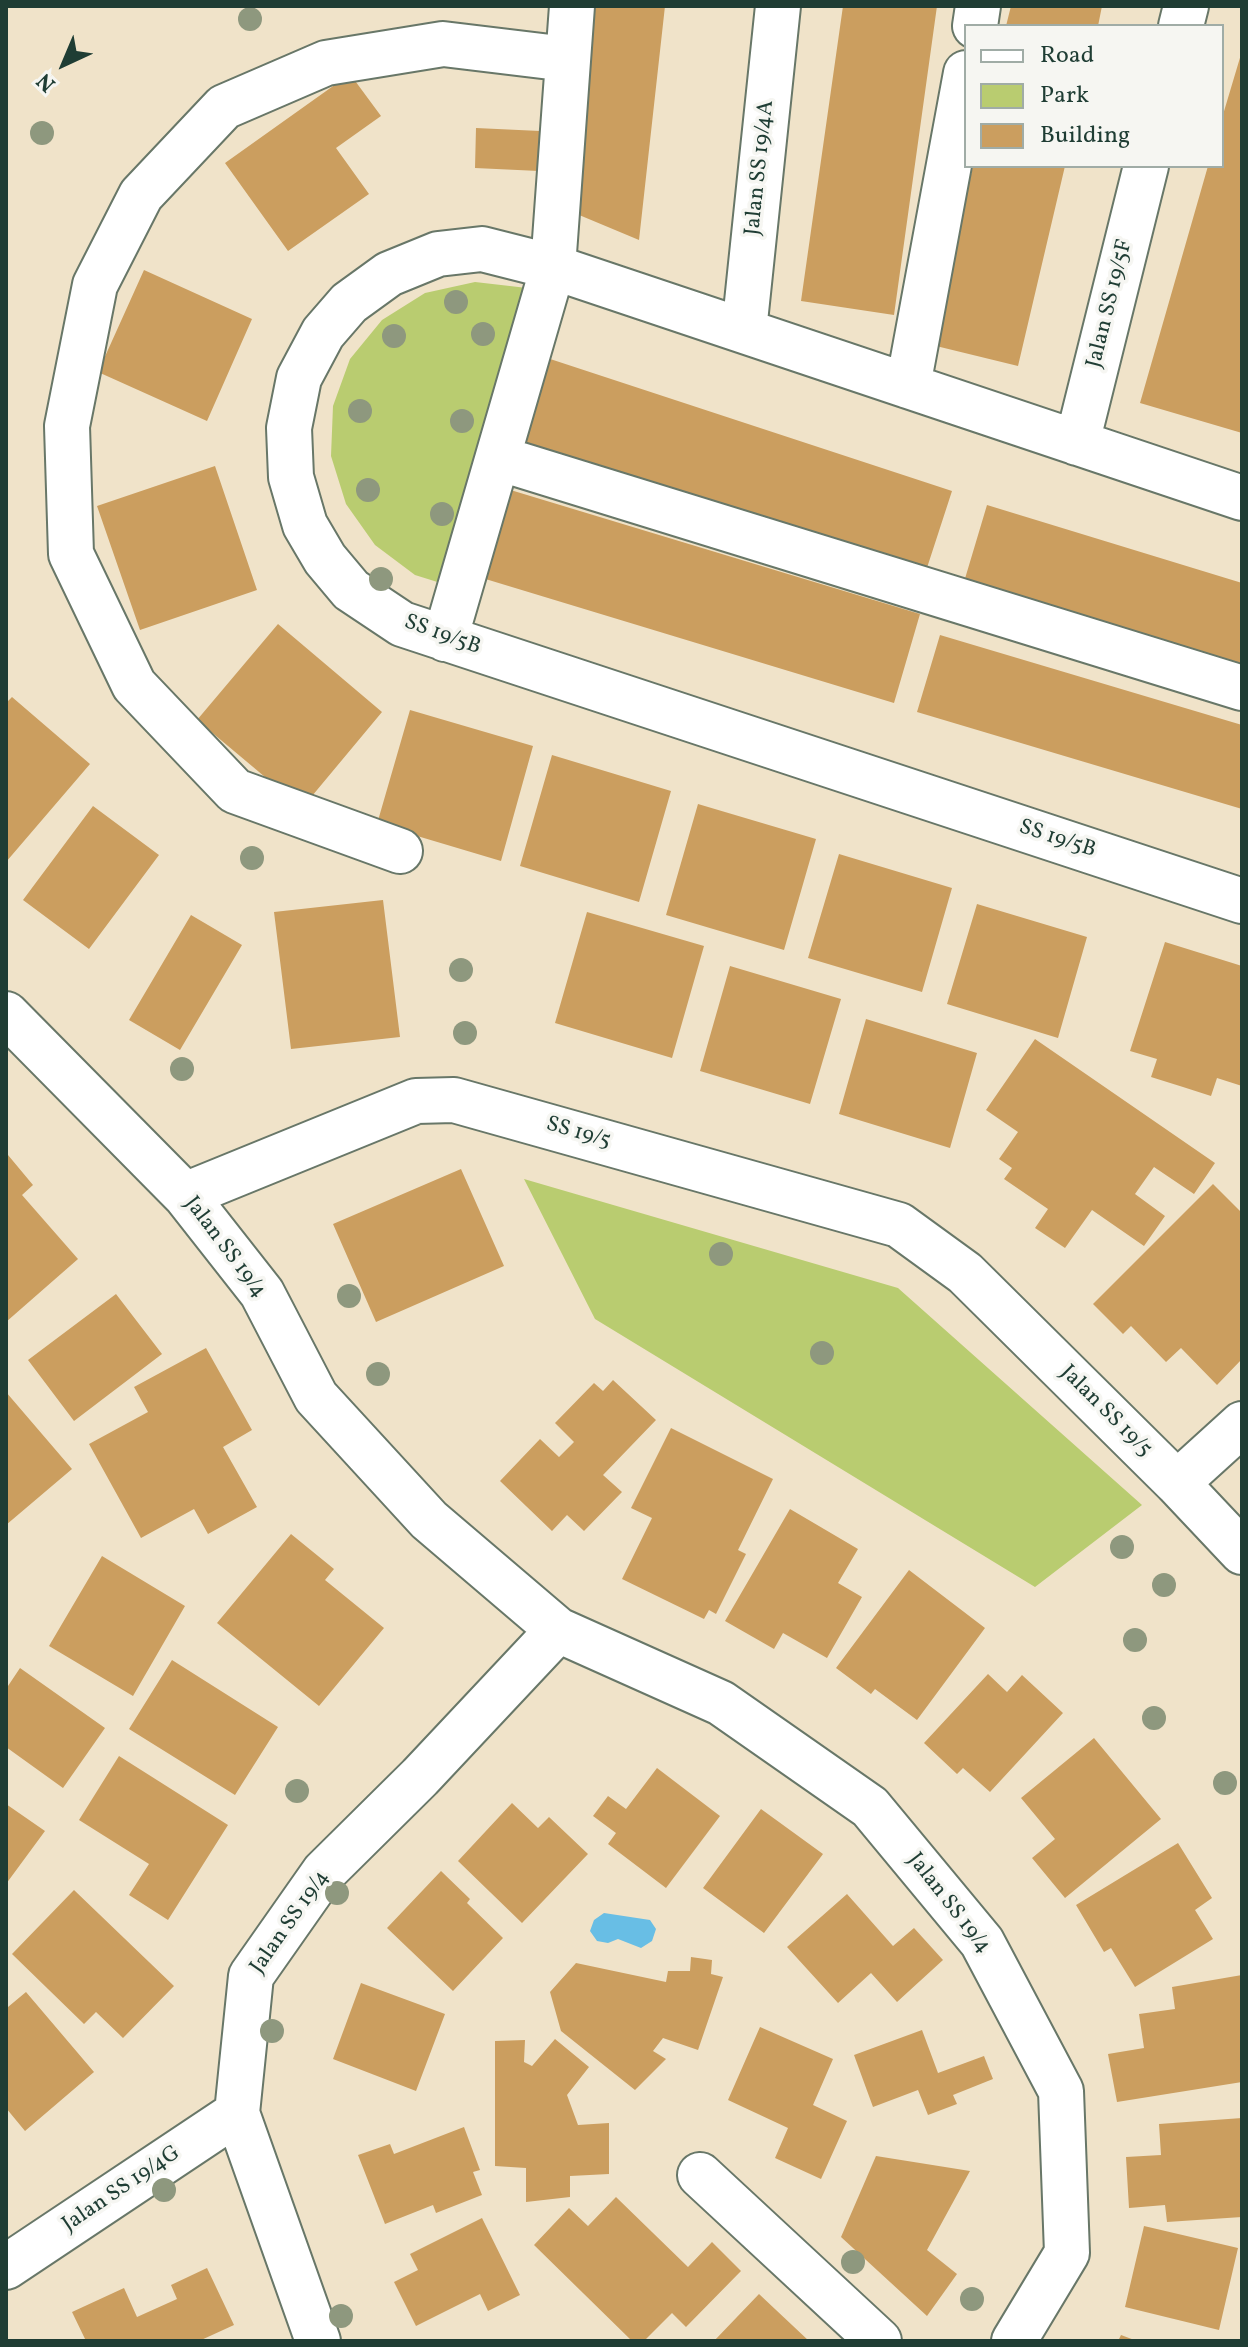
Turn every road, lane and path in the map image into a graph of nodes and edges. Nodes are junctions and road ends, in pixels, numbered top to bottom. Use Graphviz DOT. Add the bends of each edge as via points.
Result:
graph roads {
  1 [pos="572,6"];
  2 [pos="778,6"];
  3 [pos="567,59"];
  4 [pos="964,84"];
  5 [pos="1146,168"];
  6 [pos="553,267"];
  7 [pos="744,331"];
  8 [pos="908,386"];
  9 [pos="1077,443"];
  10 [pos="498,458"];
  11 [pos="1240,492"];
  12 [pos="445,639"];
  13 [pos="1242,688"];
  14 [pos="400,851"];
  15 [pos="1242,901"];
  16 [pos="6,1014"];
  17 [pos="185,1195"];
  18 [pos="965,1273"];
  19 [pos="1237,1438"];
  20 [pos="1177,1483"];
  21 [pos="1242,1552"];
  22 [pos="558,1630"];
  23 [pos="237,2113"];
  24 [pos="700,2175"];
  25 [pos="6,2267"];
  26 [pos="318,2341"];
  27 [pos="879,2341"];
  28 [pos="1014,2341"];
  1 -- 3 [label="street"];
  2 -- 7 [label="street, Jalan SS 19/4A"];
  3 -- 6 [label="street"];
  3 -- 14 [label="street" via="443,44 326,63 224,107 141,195 95,285 67,426 71,554 134,685 235,791"];
  4 -- 8 [label="street"];
  5 -- 9 [label="street, Jalan SS 19/5F"];
  6 -- 7 [label="street, SS 19/5B"];
  6 -- 10 [label="street"];
  6 -- 12 [label="street, SS 19/5B" via="482,249 438,254 389,274 349,303 323,333 299,378 289,428 290,465 305,525 351,590 402,624"];
  7 -- 8 [label="street, SS 19/5B"];
  8 -- 9 [label="street, SS 19/5B"];
  9 -- 11 [label="street, SS 19/5B"];
  10 -- 12 [label="street"];
  10 -- 13 [label="street"];
  12 -- 15 [label="street, SS 19/5B"];
  16 -- 17 [label="street, Jalan SS 19/4"];
  17 -- 18 [label="street, SS 19/5" via="416,1101 454,1100 899,1225"];
  17 -- 22 [label="street, Jalan SS 19/4" via="262,1293 316,1397 429,1520"];
  18 -- 20 [label="street, Jalan SS 19/5"];
  19 -- 20 [label="street"];
  20 -- 21 [label="street, Jalan SS 19/5"];
  22 -- 23 [label="street, Jalan SS 19/4" via="324,1872 251,1976"];
  22 -- 28 [label="street, Jalan SS 19/4" via="721,1703 870,1807 982,1942 1061,2091 1067,2253"];
  23 -- 25 [label="street, Jalan SS 19/4G"];
  23 -- 26 [label="street, Jalan SS 19/4"];
  24 -- 27 [label="street"];
}
